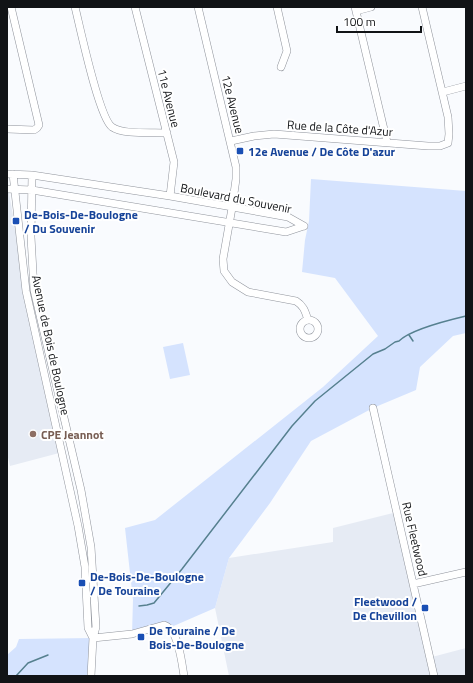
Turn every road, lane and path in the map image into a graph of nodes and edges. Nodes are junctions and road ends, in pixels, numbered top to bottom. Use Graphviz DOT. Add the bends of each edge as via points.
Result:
graph roads {
  1 [pos="11,7"];
  2 [pos="75,7"];
  3 [pos="135,7"];
  4 [pos="198,7"];
  5 [pos="277,7"];
  6 [pos="371,7"];
  7 [pos="422,7"];
  8 [pos="356,9"];
  9 [pos="281,67"];
  10 [pos="466,86"];
  11 [pos="443,92"];
  12 [pos="7,129"];
  13 [pos="167,133"];
  14 [pos="230,141"];
  15 [pos="387,142"];
  16 [pos="10,174"];
  17 [pos="32,175"];
  18 [pos="11,188"];
  19 [pos="32,190"];
  20 [pos="170,196"];
  21 [pos="232,208"];
  22 [pos="230,222"];
  23 [pos="308,320"];
  24 [pos="373,408"];
  25 [pos="466,572"];
  26 [pos="413,584"];
  27 [pos="93,638"];
  28 [pos="91,676"];
  29 [pos="184,676"];
  30 [pos="434,676"];
  1 -- 12 [label="street" via="39,125 34,130"];
  2 -- 13 [label="street" via="97,96 108,124 124,131"];
  3 -- 13 [label="street, 11e Avenue"];
  4 -- 14 [label="street, 12e Avenue"];
  5 -- 9 [label="street" via="287,51"];
  6 -- 8 [label="street"];
  7 -- 11 [label="street"];
  8 -- 15 [label="street"];
  10 -- 11 [label="street"];
  11 -- 15 [label="street, Rue de la Côte d'Azur" via="448,117 448,143 440,146"];
  13 -- 20 [label="street, 11e Avenue" via="174,162"];
  14 -- 15 [label="street, Rue de la Côte d'Azur" via="274,134"];
  14 -- 21 [label="street, 12e Avenue" via="236,166"];
  16 -- 17 [label="street, Boulevard du Souvenir"];
  16 -- 18 [label="street, Avenue de Bois de Boulogne"];
  17 -- 19 [label="street, Avenue de Bois de Boulogne"];
  17 -- 20 [label="street, Boulevard du Souvenir"];
  18 -- 19 [label="street, Boulevard du Souvenir"];
  18 -- 27 [label="street, Avenue de Bois de Boulogne" via="26,291 78,526 85,567 88,628"];
  19 -- 22 [label="street, Boulevard du Souvenir"];
  19 -- 27 [label="street, Avenue de Bois de Boulogne" via="34,290 81,490 91,547 96,627"];
  20 -- 21 [label="street, Boulevard du Souvenir"];
  21 -- 22 [label="street, 12e Avenue"];
  21 -- 22 [label="street, Boulevard du Souvenir" via="288,217 304,226 286,232"];
  22 -- 23 [label="street, 12e Avenue" via="223,259 224,271 232,282 248,292 296,301 304,308"];
  24 -- 26 [label="street, Rue Fleetwood"];
  25 -- 26 [label="street"];
  26 -- 30 [label="street, Rue Fleetwood"];
  27 -- 28 [label="street, Avenue de Bois de Boulogne"];
  27 -- 29 [label="street" via="132,634 164,625 173,633"];
}
